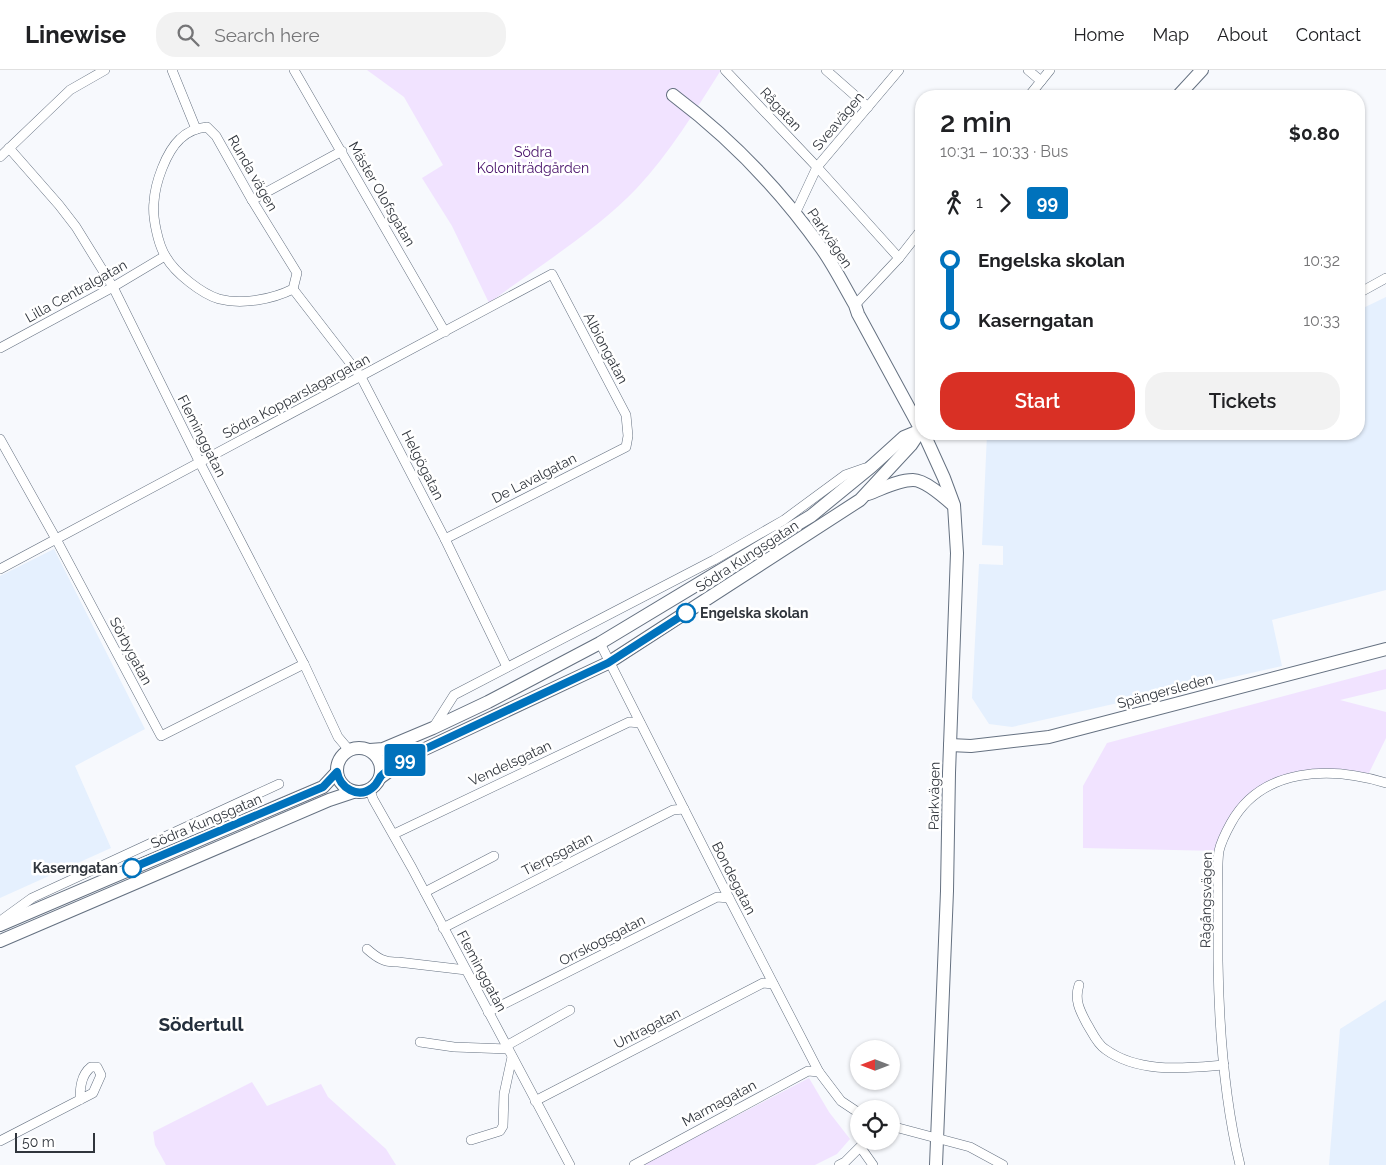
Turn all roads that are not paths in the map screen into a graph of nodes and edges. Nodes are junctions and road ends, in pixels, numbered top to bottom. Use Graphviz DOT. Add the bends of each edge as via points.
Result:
graph roads {
  1 [pos="105,70"];
  2 [pos="172,70"];
  3 [pos="294,70"];
  4 [pos="725,70"];
  5 [pos="826,70"];
  6 [pos="899,70"];
  7 [pos="1028,70"];
  8 [pos="1050,70"];
  9 [pos="1202,70"];
  10 [pos="1041,81"];
  11 [pos="1034,90"];
  12 [pos="1184,90"];
  13 [pos="673,95"];
  14 [pos="868,107"];
  15 [pos="196,129"];
  16 [pos="9,148"];
  17 [pos="342,151"];
  18 [pos="0,157"];
  19 [pos="817,167"];
  20 [pos="252,200"];
  21 [pos="795,214"];
  22 [pos="915,238"];
  23 [pos="165,256"];
  24 [pos="899,258"];
  25 [pos="552,274"];
  26 [pos="1386,278"];
  27 [pos="113,287"];
  28 [pos="294,289"];
  29 [pos="1365,290"];
  30 [pos="855,305"];
  31 [pos="445,332"];
  32 [pos="0,348"];
  33 [pos="361,377"];
  34 [pos="915,419"];
  35 [pos="915,432"];
  36 [pos="628,436"];
  37 [pos="915,438"];
  38 [pos="927,440"];
  39 [pos="1,442"];
  40 [pos="200,463"];
  41 [pos="872,466"];
  42 [pos="866,495"];
  43 [pos="954,505"];
  44 [pos="56,539"];
  45 [pos="445,539"];
  46 [pos="0,569"];
  47 [pos="600,644"];
  48 [pos="1386,649"];
  49 [pos="608,663"];
  50 [pos="304,664"];
  51 [pos="506,667"];
  52 [pos="640,723"];
  53 [pos="433,728"];
  54 [pos="950,745"];
  55 [pos="349,750"];
  56 [pos="370,750"];
  57 [pos="337,772"];
  58 [pos="380,777"];
  59 [pos="1386,783"];
  60 [pos="279,784"];
  61 [pos="370,790"];
  62 [pos="353,792"];
  63 [pos="684,809"];
  64 [pos="394,834"];
  65 [pos="494,856"];
  66 [pos="425,892"];
  67 [pos="728,898"];
  68 [pos="0,924"];
  69 [pos="443,928"];
  70 [pos="0,941"];
  71 [pos="367,949"];
  72 [pos="466,970"];
  73 [pos="773,984"];
  74 [pos="1079,985"];
  75 [pos="570,1010"];
  76 [pos="488,1012"];
  77 [pos="420,1042"];
  78 [pos="509,1051"];
  79 [pos="1224,1065"];
  80 [pos="819,1072"];
  81 [pos="80,1100"];
  82 [pos="535,1101"];
  83 [pos="850,1106"];
  84 [pos="900,1128"];
  85 [pos="937,1138"];
  86 [pos="471,1140"];
  87 [pos="0,1141"];
  88 [pos="858,1150"];
  89 [pos="866,1150"];
  90 [pos="570,1165"];
  91 [pos="634,1165"];
  92 [pos="839,1165"];
  93 [pos="873,1165"];
  94 [pos="936,1165"];
  95 [pos="1003,1165"];
  96 [pos="1240,1165"];
  1 -- 16 [label="street" via="70,90"];
  2 -- 15 [label="street"];
  3 -- 17 [label="street, Mäster Olofsgatan"];
  4 -- 19 [label="street, Rågatan"];
  5 -- 14 [label="street"];
  6 -- 14 [label="street, Sveavägen"];
  7 -- 10 [label="street"];
  8 -- 10 [label="street"];
  9 -- 12 [label="main road"];
  10 -- 11 [label="street"];
  13 -- 21 [label="main road, Parkvägen" via="741,154"];
  14 -- 19 [label="street, Sveavägen"];
  15 -- 20 [label="street, Runda vägen" via="207,127 216,136"];
  15 -- 23 [label="street" via="180,139 159,175 153,202 158,237"];
  16 -- 18 [label="street"];
  16 -- 27 [label="street, Fleminggatan" via="76,227"];
  17 -- 20 [label="street"];
  17 -- 31 [label="street, Mäster Olofsgatan"];
  19 -- 21 [label="street"];
  19 -- 24 [label="street, Rågatan"];
  20 -- 28 [label="street, Runda vägen" via="297,273"];
  21 -- 30 [label="main road, Parkvägen" via="823,250"];
  22 -- 24 [label="street"];
  23 -- 27 [label="street, Lilla Centralgatan"];
  23 -- 28 [label="street" via="199,289 219,299 252,301 280,296"];
  24 -- 30 [label="street"];
  25 -- 31 [label="street, Södra Kopparslagargatan"];
  25 -- 36 [label="street, Albiongatan" via="626,415"];
  26 -- 29 [label="street"];
  27 -- 32 [label="street, Lilla Centralgatan"];
  27 -- 40 [label="street, Fleminggatan"];
  28 -- 33 [label="street, Helgögatan"];
  30 -- 34 [label="main road, Parkvägen"];
  31 -- 33 [label="street, Södra Kopparslagargatan"];
  33 -- 40 [label="street, Södra Kopparslagargatan"];
  33 -- 45 [label="street, Helgögatan"];
  35 -- 41 [label="main road, Södra Kungsgatan" via="904,437"];
  36 -- 45 [label="street, De Lavalgatan" via="626,447"];
  37 -- 42 [label="main road, Södra Kungsgatan"];
  38 -- 43 [label="main road, Parkvägen"];
  39 -- 44 [label="street, Sörbygatan"];
  40 -- 44 [label="street, Södra Kopparslagargatan"];
  40 -- 50 [label="street, Fleminggatan"];
  41 -- 47 [label="main road, Södra Kungsgatan" via="811,516"];
  41 -- 51 [label="street, Södra Kungsgatan" via="845,475 784,520 714,560"];
  42 -- 43 [label="main road" via="915,480"];
  42 -- 49 [label="main road, Södra Kungsgatan"];
  43 -- 54 [label="main road, Parkvägen" via="957,553"];
  44 -- 46 [label="street, Södra Kopparslagargatan"];
  44 -- 50 [label="street, Sörbygatan" via="161,736"];
  45 -- 51 [label="street, Helgögatan"];
  47 -- 49 [label="street, Bondegatan"];
  47 -- 53 [label="main road, Södra Kungsgatan"];
  48 -- 54 [label="main road, Spängersleden" via="1049,737 971,746"];
  49 -- 52 [label="street, Bondegatan"];
  49 -- 58 [label="main road, Södra Kungsgatan" via="410,756"];
  50 -- 55 [label="street, Fleminggatan" via="338,737"];
  51 -- 53 [label="street, Södra Kungsgatan" via="454,695"];
  52 -- 63 [label="street, Bondegatan"];
  52 -- 64 [label="street, Vendelsgatan" via="629,722"];
  53 -- 56 [label="main road, Södra Kungsgatan"];
  54 -- 85 [label="main road, Parkvägen"];
  55 -- 56 [label="main road, Södra Kungsgatan"];
  55 -- 57 [label="main road, Södra Kungsgatan" via="340,760"];
  56 -- 58 [label="main road" via="379,760"];
  57 -- 62 [label="main road" via="342,784"];
  57 -- 68 [label="main road, Södra Kungsgatan" via="323,787"];
  58 -- 61 [label="main road, Södra Kungsgatan"];
  59 -- 79 [label="street, Rågångsvägen" via="1340,773 1314,773 1262,789 1244,803 1234,819 1219,850 1219,972"];
  60 -- 68 [label="street, Södra Kungsgatan" via="32,898"];
  61 -- 62 [label="main road, Södra Kungsgatan"];
  61 -- 64 [label="street, Fleminggatan"];
  62 -- 70 [label="main road, Södra Kungsgatan"];
  63 -- 67 [label="street, Bondegatan"];
  63 -- 69 [label="street, Tierpsgatan" via="673,810"];
  64 -- 66 [label="street, Fleminggatan"];
  65 -- 66 [label="street"];
  66 -- 69 [label="street, Fleminggatan"];
  67 -- 73 [label="street, Bondegatan"];
  67 -- 76 [label="street, Orrskogsgatan" via="717,897"];
  69 -- 72 [label="street, Fleminggatan"];
  71 -- 72 [label="street" via="389,963"];
  72 -- 76 [label="street, Fleminggatan"];
  73 -- 80 [label="street, Bondegatan"];
  73 -- 82 [label="street, Untragatan" via="763,983"];
  74 -- 79 [label="street" via="1076,997 1080,1011 1103,1049 1147,1066"];
  75 -- 78 [label="street"];
  76 -- 78 [label="street, Fleminggatan"];
  77 -- 78 [label="street"];
  78 -- 82 [label="street, Fleminggatan"];
  78 -- 86 [label="street" via="503,1126 500,1131"];
  79 -- 96 [label="street, Rågångsvägen"];
  80 -- 83 [label="street, Bondegatan"];
  80 -- 91 [label="street, Marmagatan" via="808,1071"];
  81 -- 87 [label="street"];
  82 -- 90 [label="street, Fleminggatan"];
  84 -- 85 [label="street"];
  85 -- 94 [label="main road, Parkvägen"];
  85 -- 95 [label="street" via="970,1147"];
  88 -- 92 [label="street"];
  89 -- 93 [label="street"];
}
